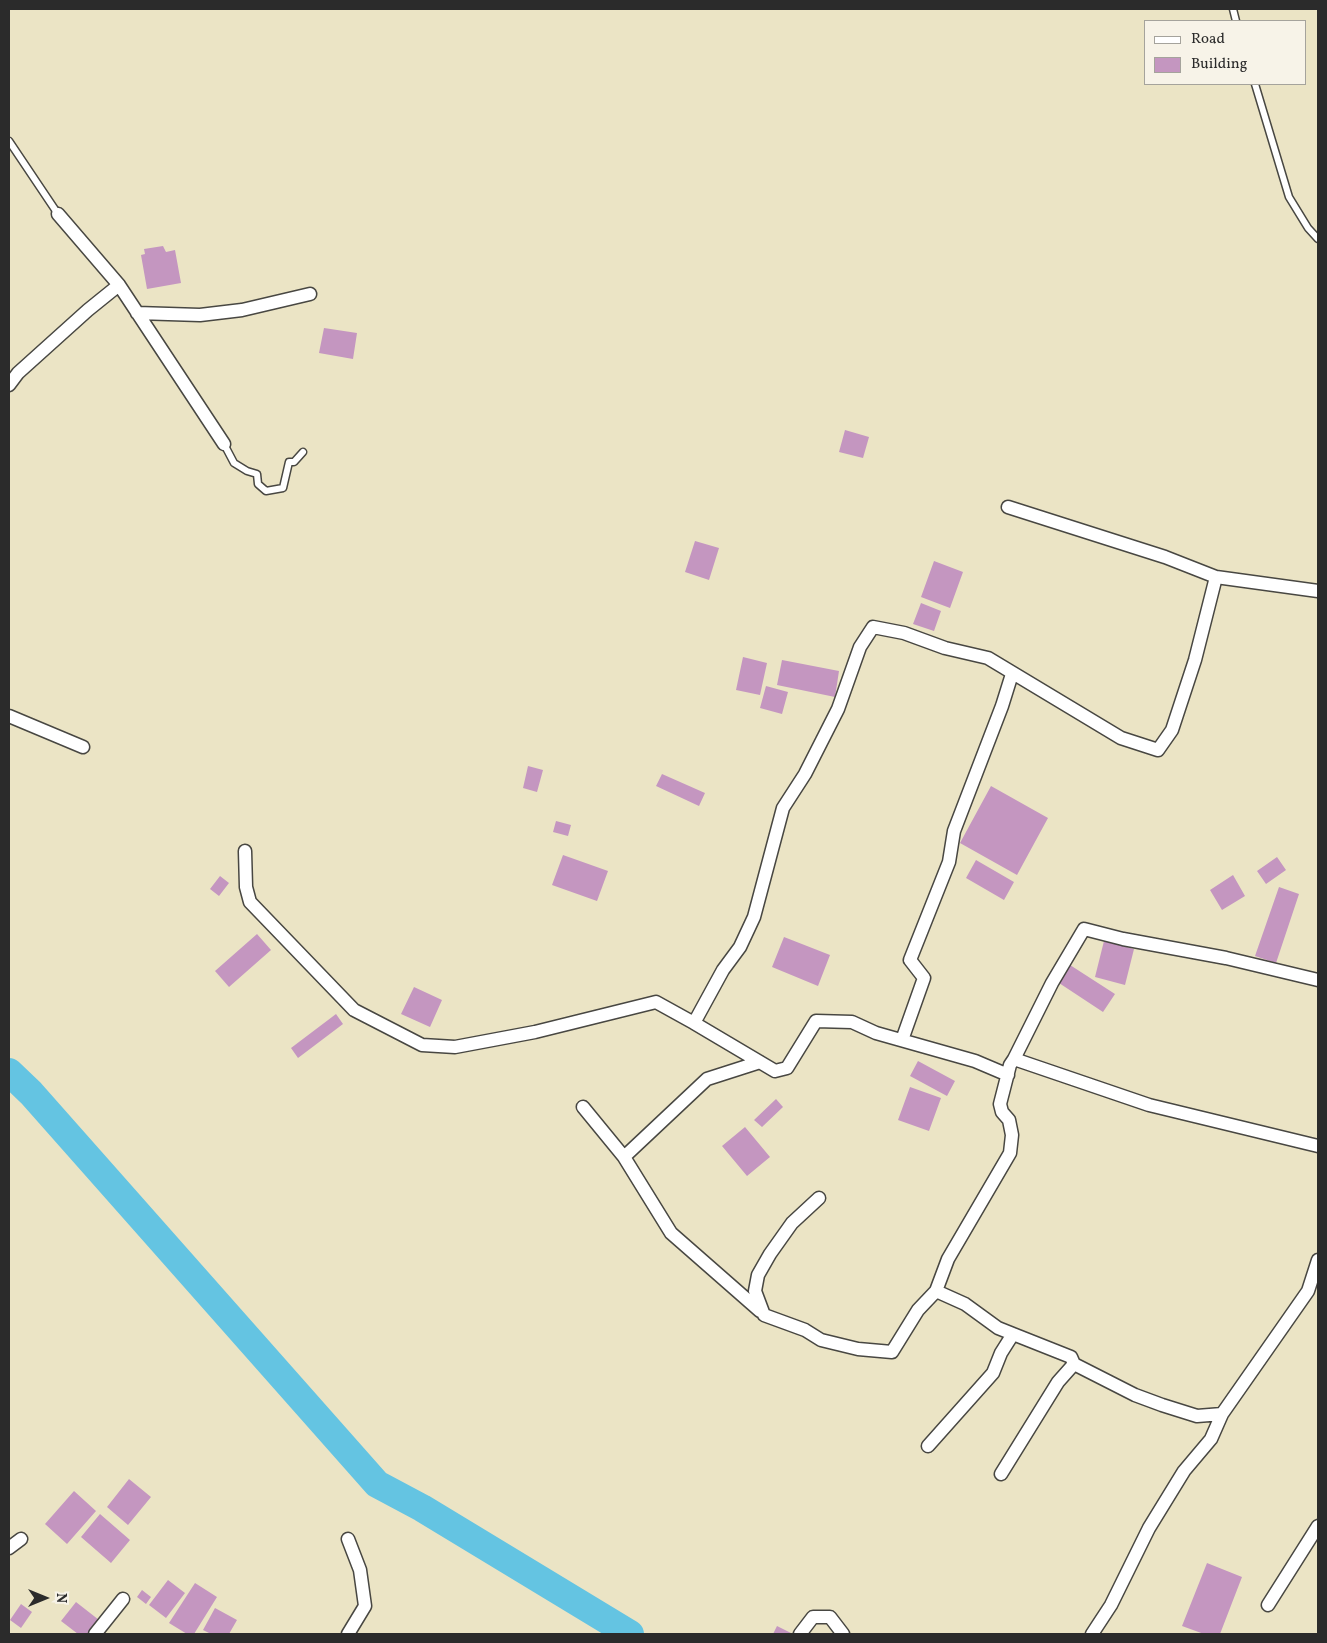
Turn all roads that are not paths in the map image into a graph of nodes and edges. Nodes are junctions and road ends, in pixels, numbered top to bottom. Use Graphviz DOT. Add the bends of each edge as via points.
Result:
graph roads {
  1 [pos="1255,85"];
  2 [pos="9,141"];
  3 [pos="58,214"];
  4 [pos="1318,239"];
  5 [pos="119,286"];
  6 [pos="310,294"];
  7 [pos="137,313"];
  8 [pos="9,385"];
  9 [pos="224,444"];
  10 [pos="303,452"];
  11 [pos="1008,507"];
  12 [pos="1216,577"];
  13 [pos="1318,591"];
  14 [pos="1012,674"];
  15 [pos="9,716"];
  16 [pos="83,747"];
  17 [pos="245,850"];
  18 [pos="1318,980"];
  19 [pos="694,1023"];
  20 [pos="902,1040"];
  21 [pos="1014,1059"];
  22 [pos="760,1062"];
  23 [pos="1008,1075"];
  24 [pos="583,1107"];
  25 [pos="1318,1146"];
  26 [pos="624,1157"];
  27 [pos="820,1198"];
  28 [pos="1318,1260"];
  29 [pos="936,1291"];
  30 [pos="1313,1294"];
  31 [pos="764,1315"];
  32 [pos="1013,1334"];
  33 [pos="1074,1364"];
  34 [pos="1222,1414"];
  35 [pos="928,1446"];
  36 [pos="1001,1474"];
  37 [pos="1318,1526"];
  38 [pos="21,1539"];
  39 [pos="348,1539"];
  40 [pos="9,1548"];
  41 [pos="122,1599"];
  42 [pos="1268,1605"];
  43 [pos="95,1634"];
  44 [pos="348,1634"];
  45 [pos="800,1634"];
  46 [pos="843,1634"];
  47 [pos="1092,1634"];
  1 -- 4 [label="lane" via="1289,197"];
  2 -- 3 [label="lane"];
  3 -- 5 [label="street"];
  5 -- 7 [label="street"];
  5 -- 8 [label="street" via="88,310 18,373"];
  6 -- 7 [label="street" via="242,310 200,315"];
  7 -- 9 [label="street"];
  9 -- 10 [label="lane" via="234,463 257,474 258,484 266,490 283,488 289,462 294,462"];
  11 -- 12 [label="street" via="1165,557"];
  12 -- 13 [label="street"];
  12 -- 14 [label="street" via="1195,660 1172,730 1158,750 1121,738"];
  14 -- 19 [label="street" via="988,658 873,627 860,647 838,709 805,774 783,808 754,917 740,947 723,970"];
  14 -- 20 [label="street" via="954,831 949,862 910,960 924,978"];
  15 -- 16 [label="street"];
  17 -- 19 [label="street" via="246,888 250,902 354,1010 422,1045 464,1046 656,1002"];
  18 -- 21 [label="street" via="1235,959 1084,930 1052,983"];
  19 -- 22 [label="street"];
  20 -- 22 [label="street" via="852,1022 816,1021 787,1068 775,1071"];
  20 -- 23 [label="street"];
  21 -- 23 [label="street"];
  21 -- 25 [label="street" via="1149,1105"];
  22 -- 26 [label="street" via="707,1079"];
  23 -- 29 [label="street" via="1000,1104 1009,1120 1012,1135 1010,1153 948,1259"];
  24 -- 26 [label="street"];
  26 -- 31 [label="street" via="670,1233"];
  27 -- 31 [label="street" via="792,1223 758,1275 755,1291"];
  28 -- 30 [label="street"];
  29 -- 31 [label="street" via="918,1310 892,1352 821,1340 805,1330"];
  29 -- 32 [label="street"];
  30 -- 34 [label="street"];
  32 -- 33 [label="street" via="1072,1357"];
  32 -- 35 [label="street" via="993,1373"];
  33 -- 34 [label="street" via="1162,1405 1197,1416"];
  33 -- 36 [label="street" via="1058,1382"];
  34 -- 47 [label="street" via="1211,1439 1184,1471 1149,1528 1111,1605"];
  37 -- 42 [label="street"];
  38 -- 40 [label="street"];
  39 -- 44 [label="street" via="360,1570 365,1606"];
  41 -- 43 [label="street"];
  45 -- 46 [label="street" via="813,1617 830,1617"];
}
